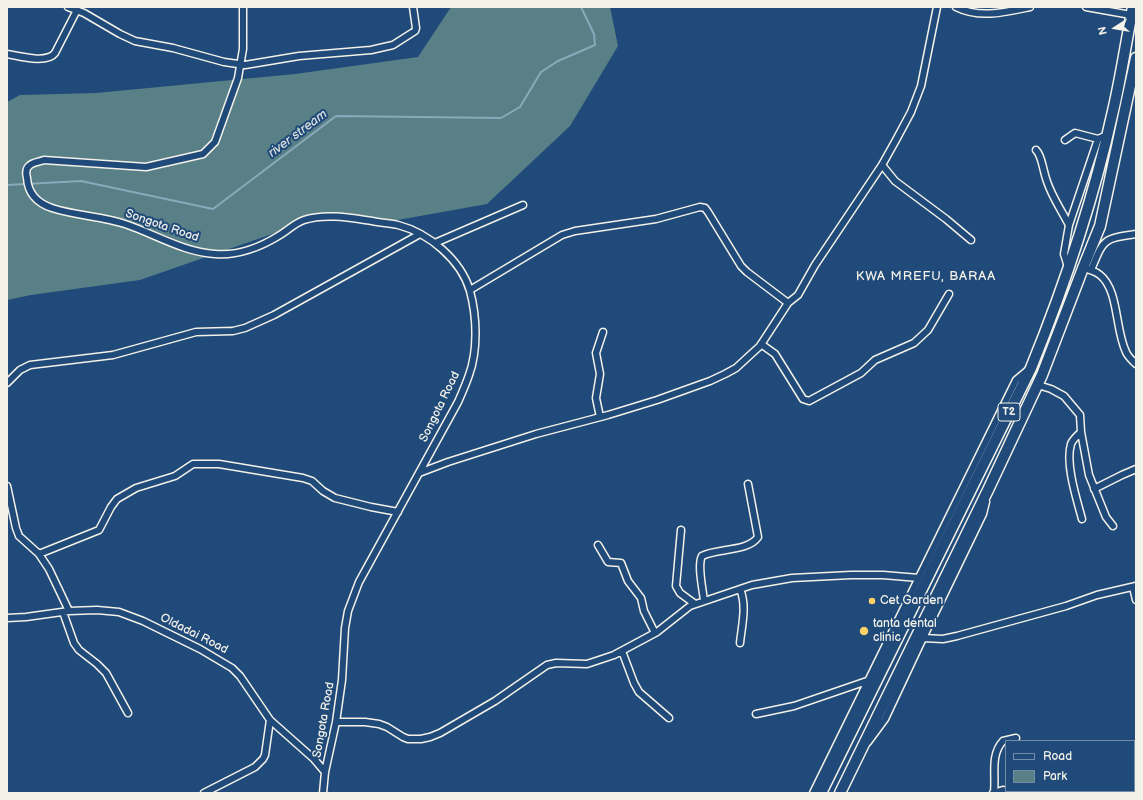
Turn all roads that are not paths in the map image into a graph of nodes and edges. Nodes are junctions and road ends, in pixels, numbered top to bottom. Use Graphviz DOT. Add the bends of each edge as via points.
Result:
graph roads {
  1 [pos="68,7"];
  2 [pos="243,7"];
  3 [pos="413,7"];
  4 [pos="937,7"];
  5 [pos="956,7"];
  6 [pos="1030,7"];
  7 [pos="1086,7"];
  8 [pos="77,10"];
  9 [pos="1132,11"];
  10 [pos="7,54"];
  11 [pos="1136,58"];
  12 [pos="240,65"];
  13 [pos="1102,137"];
  14 [pos="1065,140"];
  15 [pos="1036,150"];
  16 [pos="882,165"];
  17 [pos="523,205"];
  18 [pos="1069,225"];
  19 [pos="420,234"];
  20 [pos="1136,234"];
  21 [pos="971,240"];
  22 [pos="435,243"];
  23 [pos="1068,267"];
  24 [pos="1087,269"];
  25 [pos="470,290"];
  26 [pos="949,294"];
  27 [pos="788,303"];
  28 [pos="603,332"];
  29 [pos="761,344"];
  30 [pos="1136,364"];
  31 [pos="1031,368"];
  32 [pos="7,383"];
  33 [pos="1038,385"];
  34 [pos="600,417"];
  35 [pos="1081,432"];
  36 [pos="994,442"];
  37 [pos="1007,450"];
  38 [pos="1136,470"];
  39 [pos="419,473"];
  40 [pos="974,482"];
  41 [pos="748,484"];
  42 [pos="7,486"];
  43 [pos="1094,489"];
  44 [pos="988,490"];
  45 [pos="398,512"];
  46 [pos="1082,519"];
  47 [pos="1113,526"];
  48 [pos="680,530"];
  49 [pos="598,545"];
  50 [pos="39,554"];
  51 [pos="919,578"];
  52 [pos="1134,586"];
  53 [pos="740,589"];
  54 [pos="1136,600"];
  55 [pos="704,601"];
  56 [pos="695,604"];
  57 [pos="66,612"];
  58 [pos="7,618"];
  59 [pos="655,633"];
  60 [pos="922,638"];
  61 [pos="740,643"];
  62 [pos="622,651"];
  63 [pos="867,681"];
  64 [pos="128,713"];
  65 [pos="756,714"];
  66 [pos="669,718"];
  67 [pos="270,720"];
  68 [pos="336,722"];
  69 [pos="1016,738"];
  70 [pos="1008,740"];
  71 [pos="1005,741"];
  72 [pos="862,750"];
  73 [pos="325,772"];
  74 [pos="1005,791"];
  75 [pos="204,793"];
  76 [pos="323,793"];
  77 [pos="813,793"];
  78 [pos="821,793"];
  79 [pos="840,793"];
  80 [pos="993,793"];
  1 -- 8 [label="street"];
  2 -- 12 [label="street" via="243,49"];
  3 -- 12 [label="street" via="415,31 387,47"];
  4 -- 16 [label="street" via="921,86 911,112"];
  5 -- 6 [label="street" via="978,14 1005,13"];
  7 -- 9 [label="street"];
  8 -- 10 [label="street" via="52,56 45,59"];
  8 -- 12 [label="street" via="134,41"];
  9 -- 13 [label="highway, T2" via="1113,111"];
  11 -- 24 [label="highway, T2" via="1100,226"];
  12 -- 19 [label="street, Songota Road" via="234,92 215,142 203,154 146,167 44,160 27,168 28,184 34,198 44,205 124,224 167,242 215,254 254,248 304,220 318,218 344,217 399,226"];
  13 -- 14 [label="street" via="1075,133"];
  13 -- 18 [label="street"];
  13 -- 23 [label="highway, T2" via="1093,188"];
  15 -- 18 [label="street" via="1041,159 1045,178"];
  16 -- 21 [label="street" via="895,181"];
  16 -- 27 [label="street" via="815,265 798,295"];
  17 -- 22 [label="street"];
  18 -- 23 [label="street" via="1064,254"];
  19 -- 22 [label="street, Songota Road"];
  19 -- 32 [label="street" via="274,315 245,328 196,332 113,355 30,365 20,370"];
  20 -- 24 [label="street" via="1108,240 1100,247"];
  22 -- 25 [label="street, Songota Road" via="450,257"];
  23 -- 31 [label="highway, T2"];
  24 -- 30 [label="street" via="1099,274 1108,285 1121,338 1127,353"];
  24 -- 33 [label="highway, T2"];
  25 -- 27 [label="street" via="544,244 568,233 656,220 700,207 708,212 741,266"];
  25 -- 39 [label="street, Songota Road" via="475,337 470,374 458,402"];
  26 -- 29 [label="street" via="928,330 914,343 877,359 861,373 809,401 803,399 775,354"];
  27 -- 29 [label="street"];
  28 -- 34 [label="street" via="596,353 600,374 596,398"];
  29 -- 34 [label="street" via="736,368 710,381"];
  31 -- 36 [label="highway, T2"];
  31 -- 51 [label="street" via="1016,380"];
  33 -- 35 [label="street" via="1064,396 1080,415"];
  33 -- 37 [label="highway, T2"];
  34 -- 39 [label="street" via="536,434"];
  35 -- 43 [label="street"];
  35 -- 46 [label="street" via="1074,440 1070,451 1071,474"];
  36 -- 37 [label="highway"];
  36 -- 40 [label="highway, T2"];
  37 -- 44 [label="highway, T2"];
  38 -- 43 [label="street"];
  39 -- 45 [label="street, Songota Road"];
  40 -- 44 [label="highway"];
  40 -- 78 [label="highway, T2"];
  41 -- 55 [label="street" via="758,537 742,547 702,556 700,560"];
  42 -- 50 [label="street" via="19,536"];
  43 -- 47 [label="street" via="1106,517"];
  44 -- 60 [label="street" via="984,514"];
  44 -- 72 [label="highway, T2"];
  45 -- 50 [label="street" via="335,498 323,492 312,481 303,478 219,464 196,463 175,476 128,492 113,503 99,530"];
  45 -- 68 [label="street, Songota Road" via="359,582 348,611"];
  48 -- 56 [label="street" via="676,586 680,593"];
  49 -- 59 [label="street" via="608,562 621,563 628,581 641,598 644,611"];
  50 -- 57 [label="street"];
  51 -- 53 [label="street" via="883,575 792,578"];
  51 -- 63 [label="street"];
  52 -- 54 [label="street"];
  52 -- 60 [label="street" via="957,636 943,639"];
  53 -- 55 [label="street"];
  53 -- 61 [label="street" via="744,608"];
  55 -- 56 [label="street"];
  56 -- 59 [label="street"];
  57 -- 58 [label="street, Oldadai Road"];
  57 -- 64 [label="street" via="74,644 106,673"];
  57 -- 67 [label="street, Oldadai Road" via="119,612 131,615 217,658 240,676"];
  59 -- 62 [label="street"];
  60 -- 72 [label="street" via="885,719"];
  62 -- 66 [label="street" via="639,692"];
  62 -- 68 [label="street" via="587,664 547,665 495,701 430,737 408,739 379,724"];
  63 -- 65 [label="street" via="794,706"];
  63 -- 77 [label="street"];
  67 -- 73 [label="street, Oldadai Road"];
  67 -- 75 [label="street" via="263,760 255,767"];
  68 -- 73 [label="street, Songota Road"];
  69 -- 70 [label="street"];
  71 -- 80 [label="street" via="1001,743 996,755"];
  72 -- 79 [label="highway, T2"];
  73 -- 76 [label="street, Songota Road"];
  74 -- 80 [label="street"];
}
